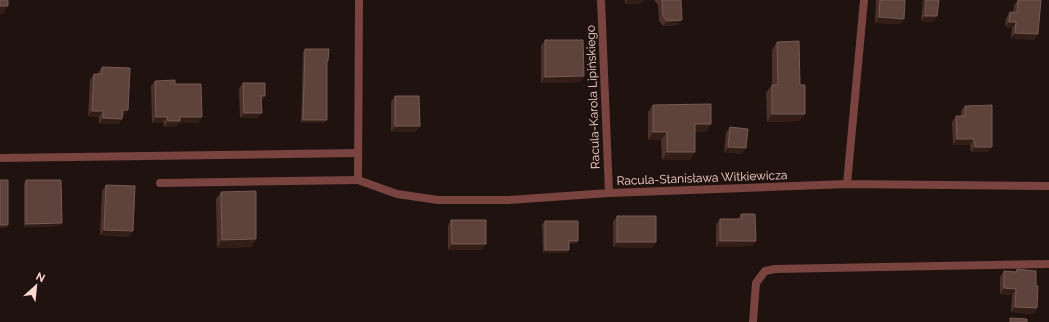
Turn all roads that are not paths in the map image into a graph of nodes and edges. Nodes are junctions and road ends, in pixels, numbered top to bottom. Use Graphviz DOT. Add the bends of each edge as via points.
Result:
graph roads {
  1 [pos="359,0"];
  2 [pos="601,0"];
  3 [pos="864,0"];
  4 [pos="358,153"];
  5 [pos="0,158"];
  6 [pos="358,180"];
  7 [pos="160,183"];
  8 [pos="847,184"];
  9 [pos="1049,186"];
  10 [pos="609,193"];
  11 [pos="1049,264"];
  12 [pos="753,322"];
  1 -- 4 [label="street"];
  2 -- 10 [label="street, Racula-Karola Lipińskiego"];
  3 -- 8 [label="street"];
  4 -- 5 [label="street"];
  4 -- 6 [label="street"];
  6 -- 7 [label="street"];
  6 -- 10 [label="street, Racula-Stanisława Witkiewicza" via="397,194 438,200 509,200"];
  8 -- 9 [label="street, Racula-Stanisława Witkiewicza"];
  8 -- 10 [label="street, Racula-Stanisława Witkiewicza"];
  11 -- 12 [label="street" via="764,271 756,283"];
}
